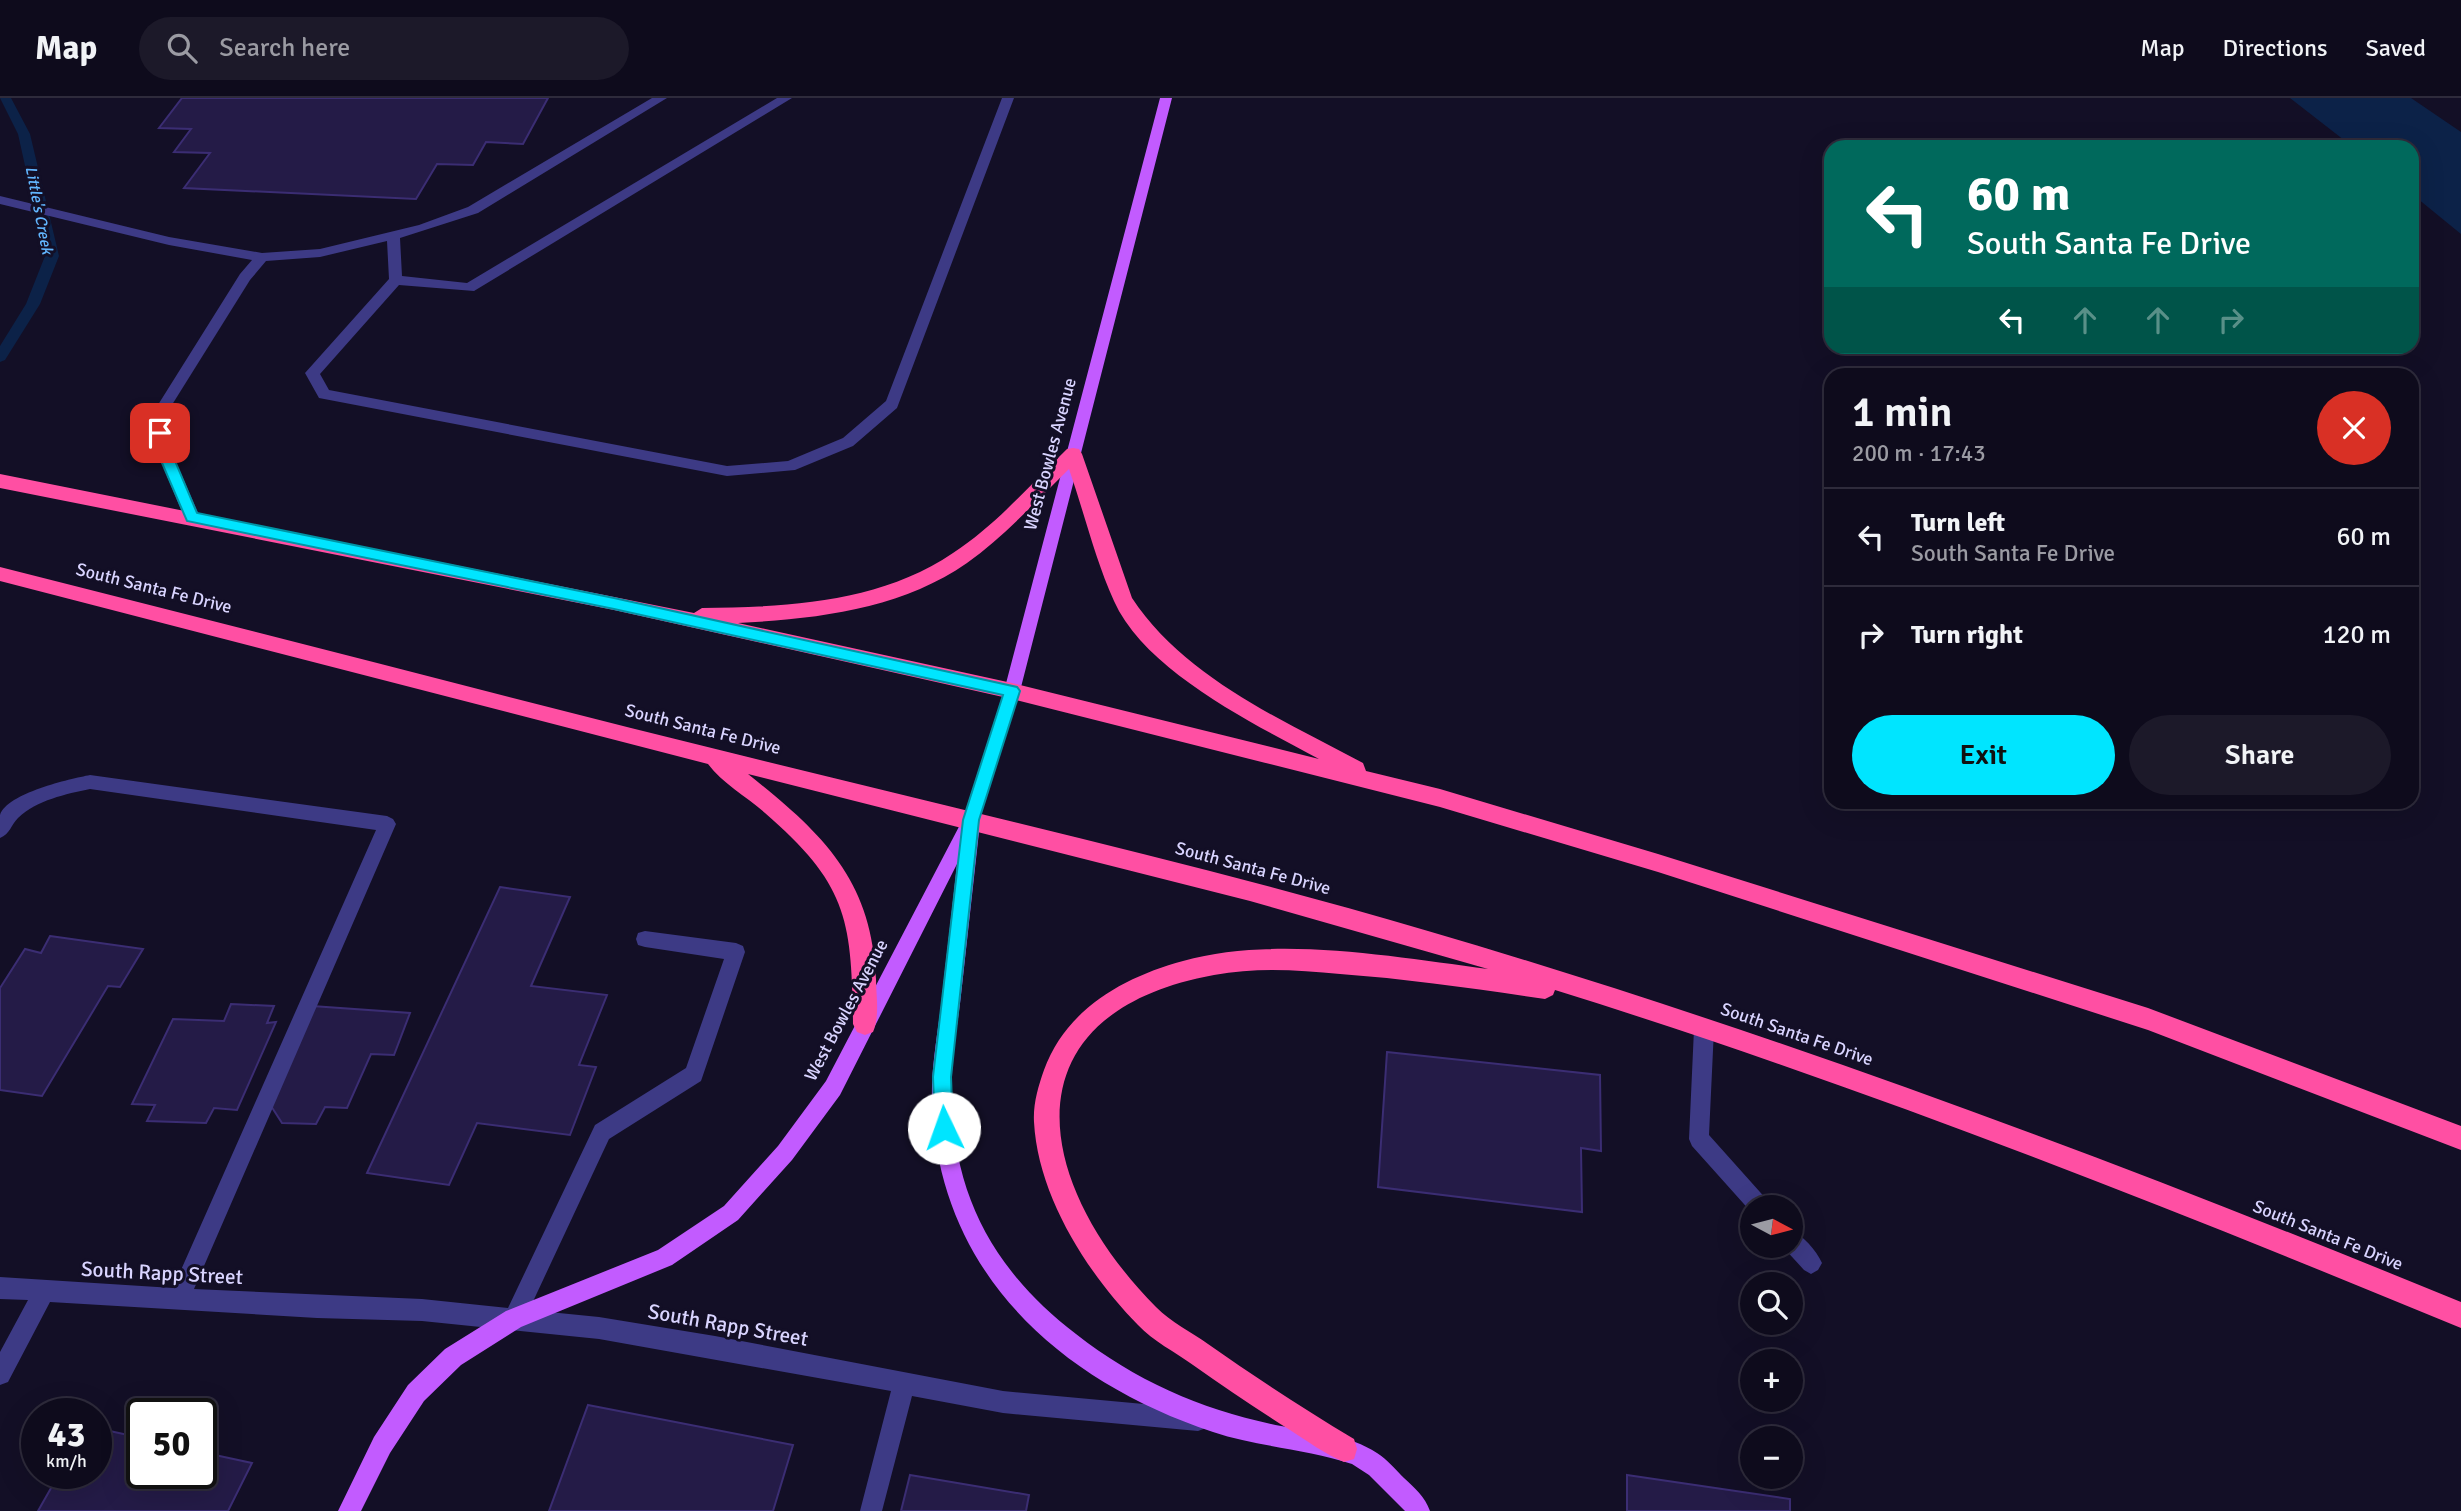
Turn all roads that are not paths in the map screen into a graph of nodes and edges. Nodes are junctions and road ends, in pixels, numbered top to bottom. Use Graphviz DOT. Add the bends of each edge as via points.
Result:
graph roads {
  1 [pos="661,98"];
  2 [pos="786,98"];
  3 [pos="1008,98"];
  4 [pos="1166,98"];
  5 [pos="0,200"];
  6 [pos="393,236"];
  7 [pos="262,257"];
  8 [pos="396,280"];
  9 [pos="1073,454"];
  10 [pos="0,481"];
  11 [pos="192,517"];
  12 [pos="0,574"];
  13 [pos="665,616"];
  14 [pos="1012,691"];
  15 [pos="712,757"];
  16 [pos="1386,785"];
  17 [pos="971,820"];
  18 [pos="0,830"];
  19 [pos="645,939"];
  20 [pos="1606,996"];
  21 [pos="865,1024"];
  22 [pos="1704,1029"];
  23 [pos="2461,1138"];
  24 [pos="1749,1195"];
  25 [pos="1803,1254"];
  26 [pos="1811,1263"];
  27 [pos="0,1288"];
  28 [pos="44,1291"];
  29 [pos="179,1298"];
  30 [pos="2461,1315"];
  31 [pos="514,1319"];
  32 [pos="0,1374"];
  33 [pos="904,1382"];
  34 [pos="1213,1421"];
  35 [pos="1344,1449"];
  36 [pos="349,1511"];
  37 [pos="872,1511"];
  38 [pos="1419,1511"];
  1 -- 6 [label="street" via="473,209"];
  2 -- 8 [label="street" via="469,288"];
  3 -- 8 [label="street" via="892,404 848,442 790,466 727,471 324,394 312,373"];
  4 -- 9 [label="main road, West Bowles Avenue"];
  5 -- 7 [label="street" via="169,242"];
  6 -- 7 [label="street" via="320,253"];
  6 -- 8 [label="street"];
  7 -- 11 [label="street" via="158,416 160,442"];
  9 -- 13 [label="highway" via="967,552 909,585 868,600 818,609 765,615"];
  9 -- 14 [label="main road, West Bowles Avenue"];
  9 -- 16 [label="highway" via="1123,600 1138,623 1197,678"];
  10 -- 11 [label="highway"];
  11 -- 13 [label="highway"];
  12 -- 15 [label="highway, South Santa Fe Drive"];
  13 -- 14 [label="highway"];
  14 -- 16 [label="highway"];
  14 -- 17 [label="main road, West Bowles Avenue"];
  15 -- 17 [label="highway, South Santa Fe Drive"];
  15 -- 21 [label="highway" via="801,830 848,894 863,962"];
  16 -- 23 [label="highway" via="1658,863 2136,1015"];
  17 -- 20 [label="highway, South Santa Fe Drive" via="1423,939"];
  17 -- 21 [label="main road, West Bowles Avenue"];
  17 -- 34 [label="main road, West Bowles Avenue" via="942,1077 950,1169 968,1220 996,1269 1065,1340 1144,1392"];
  18 -- 29 [label="street" via="12,812 51,790 90,782 387,824"];
  19 -- 31 [label="street" via="736,952 694,1074 602,1132"];
  20 -- 22 [label="highway, South Santa Fe Drive"];
  20 -- 35 [label="highway" via="1396,967 1247,960 1135,988 1100,1008 1062,1056 1048,1091 1046,1126 1065,1199 1087,1239 1148,1317 1241,1384"];
  21 -- 31 [label="main road, West Bowles Avenue" via="833,1088 785,1153 731,1213 665,1258"];
  22 -- 24 [label="street" via="1699,1139"];
  22 -- 30 [label="highway, South Santa Fe Drive" via="2023,1140"];
  25 -- 26 [label="street"];
  27 -- 28 [label="street, South Rapp Street"];
  28 -- 29 [label="street, South Rapp Street"];
  28 -- 32 [label="street"];
  29 -- 31 [label="street, South Rapp Street"];
  31 -- 33 [label="street, South Rapp Street" via="690,1343"];
  31 -- 36 [label="main road, West Bowles Avenue" via="453,1357 416,1393 382,1445"];
  33 -- 34 [label="street, South Rapp Street" via="1003,1402"];
  33 -- 37 [label="street"];
  34 -- 35 [label="main road, South Rapp Street"];
  35 -- 38 [label="main road, South Rapp Street" via="1368,1460"];
}
